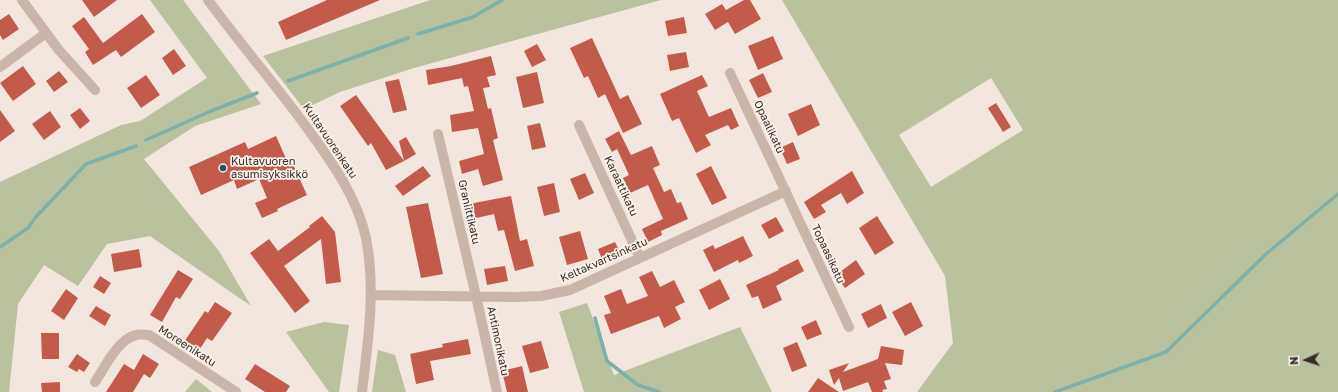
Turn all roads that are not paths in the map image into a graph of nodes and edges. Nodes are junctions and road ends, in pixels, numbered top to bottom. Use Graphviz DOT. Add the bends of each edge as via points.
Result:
graph roads {
  1 [pos="22,0"];
  2 [pos="208,0"];
  3 [pos="46,33"];
  4 [pos="0,67"];
  5 [pos="730,73"];
  6 [pos="95,90"];
  7 [pos="579,125"];
  8 [pos="438,134"];
  9 [pos="786,191"];
  10 [pos="640,258"];
  11 [pos="371,295"];
  12 [pos="476,296"];
  13 [pos="849,327"];
  14 [pos="95,382"];
  15 [pos="236,392"];
  16 [pos="362,392"];
  17 [pos="497,392"];
  1 -- 3 [label="street"];
  2 -- 11 [label="street, Kultavuorenkatu" via="290,104 347,186 366,238 371,272"];
  3 -- 4 [label="street"];
  3 -- 6 [label="street"];
  5 -- 9 [label="street, Opaalikatu"];
  7 -- 10 [label="street, Karaattikatu"];
  8 -- 12 [label="street, Graniittikatu"];
  9 -- 10 [label="street, Keltakvartsinkatu"];
  9 -- 13 [label="street, Topaasikatu"];
  10 -- 12 [label="street, Keltakvartsinkatu" via="570,290 541,296"];
  11 -- 12 [label="street, Keltakvartsinkatu"];
  11 -- 16 [label="street, Kultavuorenkatu"];
  12 -- 17 [label="street, Antimonikatu"];
  14 -- 15 [label="street, Moreenikatu" via="119,345 128,337 137,334 149,335"];
}
